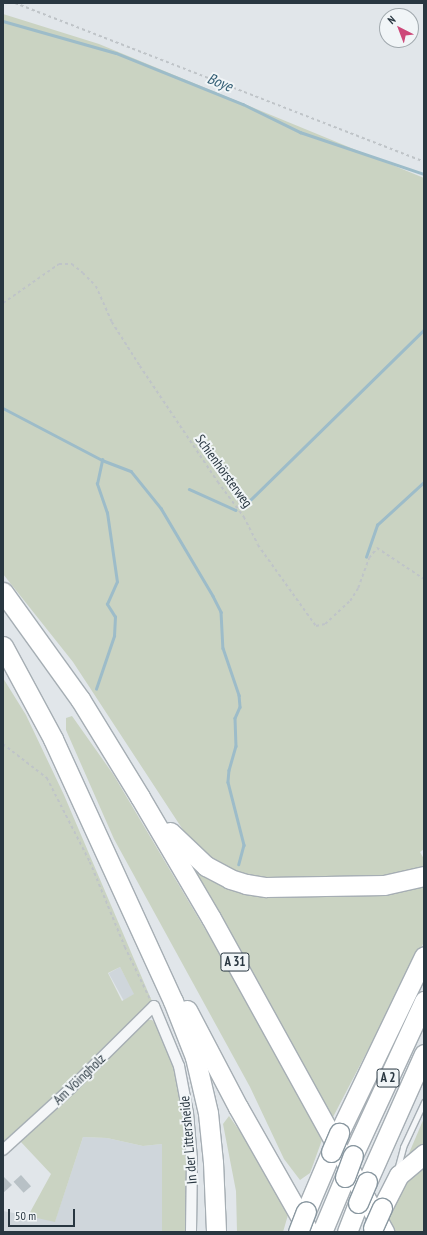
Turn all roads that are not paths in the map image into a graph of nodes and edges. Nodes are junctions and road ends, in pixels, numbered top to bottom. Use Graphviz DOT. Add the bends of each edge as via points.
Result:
graph roads {
  1 [pos="3,592"];
  2 [pos="3,646"];
  3 [pos="140,797"];
  4 [pos="424,876"];
  5 [pos="138,924"];
  6 [pos="424,956"];
  7 [pos="424,1001"];
  8 [pos="154,1006"];
  9 [pos="424,1054"];
  10 [pos="424,1102"];
  11 [pos="333,1131"];
  12 [pos="3,1150"];
  13 [pos="424,1154"];
  14 [pos="392,1184"];
  15 [pos="376,1231"];
  16 [pos="191,1232"];
  17 [pos="216,1232"];
  18 [pos="298,1232"];
  19 [pos="309,1232"];
  20 [pos="322,1232"];
  21 [pos="347,1232"];
  1 -- 3 [label="highway, A 31" via="80,699"];
  2 -- 5 [label="highway" via="53,739"];
  3 -- 4 [label="highway" via="192,855 206,866 241,882 266,887 384,885"];
  3 -- 11 [label="highway, A 31"];
  5 -- 17 [label="highway" via="195,1057 209,1120 214,1162"];
  5 -- 19 [label="highway"];
  6 -- 11 [label="highway"];
  7 -- 20 [label="highway, A 2, bridge" via="353,1155"];
  8 -- 12 [label="street, Am Vöingholz" via="70,1089"];
  8 -- 16 [label="street, In der Littersheide" via="179,1066 188,1113 192,1160"];
  9 -- 21 [label="highway, A 2, bridge"];
  10 -- 14 [label="lane" via="403,1147"];
  11 -- 15 [label="highway"];
  11 -- 18 [label="highway, bridge" via="331,1152"];
  13 -- 14 [label="highway" via="406,1168"];
  14 -- 15 [label="highway, bridge"];
}
